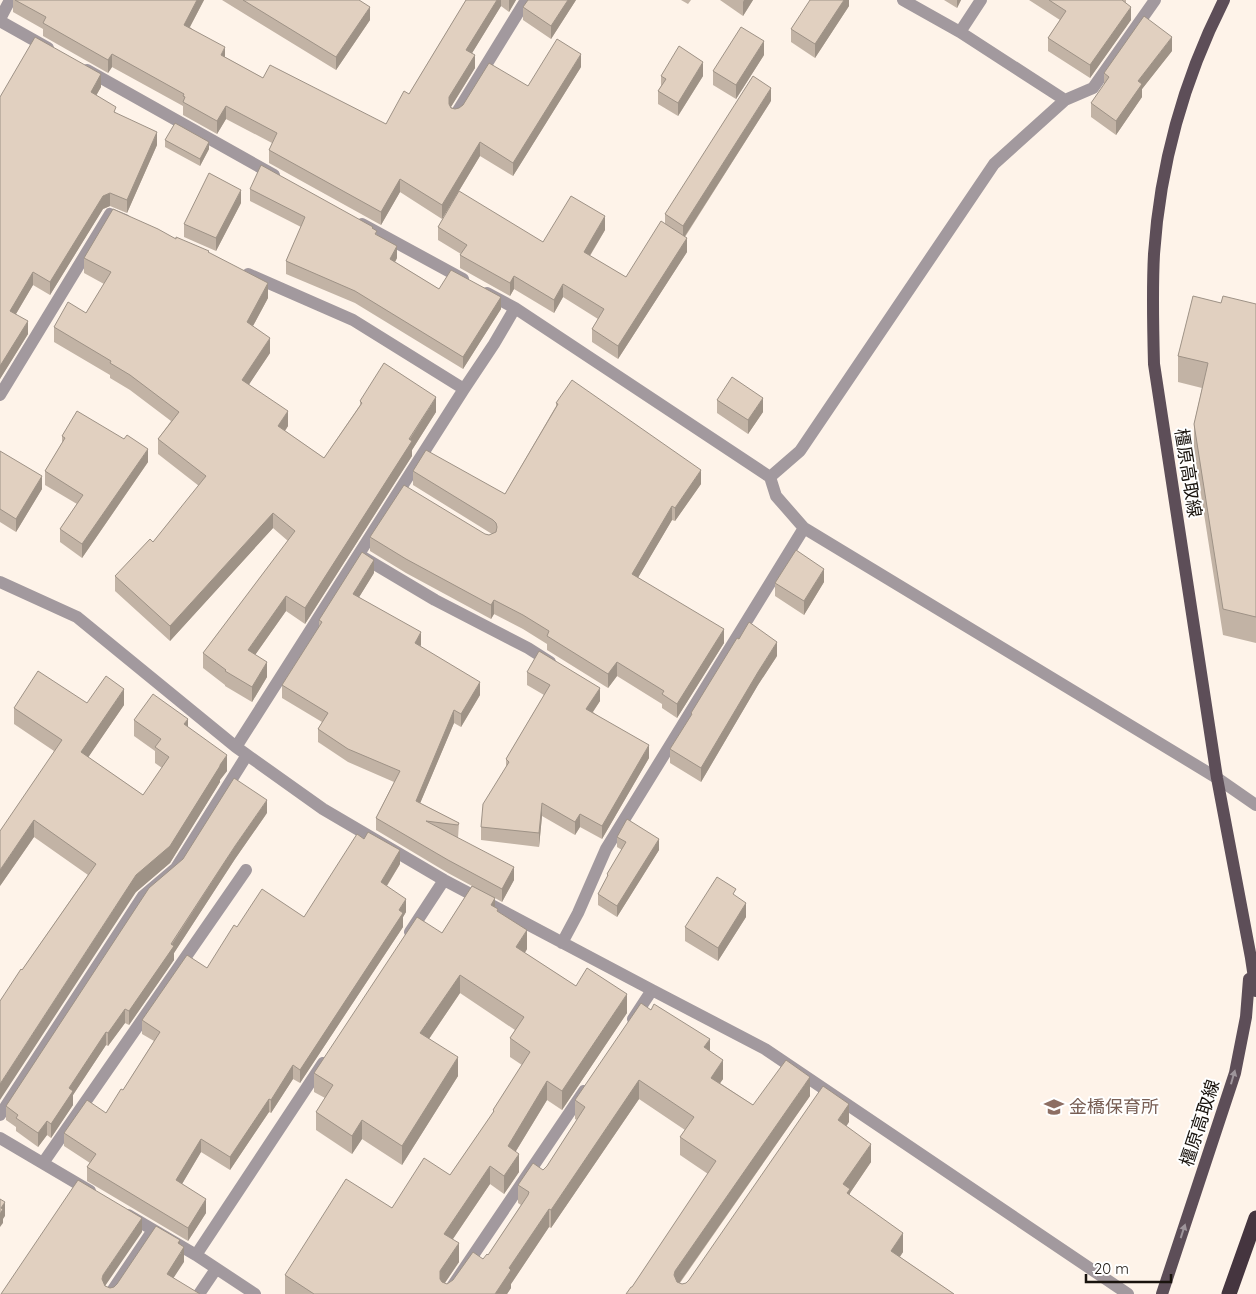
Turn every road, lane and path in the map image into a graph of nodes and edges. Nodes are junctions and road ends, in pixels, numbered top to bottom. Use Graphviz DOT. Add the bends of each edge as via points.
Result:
graph roads {
  1 [pos="10,0"];
  2 [pos="526,0"];
  3 [pos="903,0"];
  4 [pos="981,0"];
  5 [pos="1155,0"];
  6 [pos="1224,0"];
  7 [pos="0,20"];
  8 [pos="960,32"];
  9 [pos="59,54"];
  10 [pos="75,64"];
  11 [pos="1065,100"];
  12 [pos="456,114"];
  13 [pos="280,179"];
  14 [pos="350,217"];
  15 [pos="137,226"];
  16 [pos="236,269"];
  17 [pos="515,308"];
  18 [pos="464,389"];
  19 [pos="0,395"];
  20 [pos="770,478"];
  21 [pos="804,528"];
  22 [pos="358,554"];
  23 [pos="0,582"];
  24 [pos="561,668"];
  25 [pos="236,747"];
  26 [pos="248,755"];
  27 [pos="1217,778"];
  28 [pos="1256,805"];
  29 [pos="246,870"];
  30 [pos="444,880"];
  31 [pos="405,938"];
  32 [pos="562,943"];
  33 [pos="1251,958"];
  34 [pos="652,990"];
  35 [pos="1256,991"];
  36 [pos="624,1032"];
  37 [pos="328,1055"];
  38 [pos="591,1081"];
  39 [pos="0,1115"];
  40 [pos="0,1138"];
  41 [pos="43,1163"];
  42 [pos="102,1199"];
  43 [pos="119,1209"];
  44 [pos="1256,1218"];
  45 [pos="153,1230"];
  46 [pos="196,1255"];
  47 [pos="216,1269"];
  48 [pos="110,1294"];
  49 [pos="199,1294"];
  50 [pos="255,1294"];
  51 [pos="447,1294"];
  52 [pos="1128,1294"];
  53 [pos="1162,1294"];
  54 [pos="1229,1294"];
  1 -- 7 [label="street"];
  2 -- 12 [label="street"];
  3 -- 8 [label="street"];
  4 -- 8 [label="street"];
  5 -- 11 [label="street" via="1093,88"];
  6 -- 27 [label="main road, 橿原高取線" via="1187,85 1171,138 1160,197 1152,305 1154,364"];
  7 -- 9 [label="street"];
  8 -- 11 [label="street"];
  10 -- 13 [label="street"];
  11 -- 20 [label="street" via="994,164 800,451"];
  14 -- 17 [label="street"];
  15 -- 19 [label="street" via="110,214"];
  16 -- 18 [label="street" via="353,320"];
  17 -- 18 [label="street"];
  17 -- 20 [label="street"];
  18 -- 22 [label="street" via="405,489"];
  20 -- 21 [label="street" via="776,496"];
  21 -- 27 [label="street"];
  21 -- 32 [label="street" via="606,849"];
  22 -- 24 [label="street"];
  22 -- 25 [label="street"];
  23 -- 25 [label="street" via="77,617"];
  25 -- 26 [label="street"];
  26 -- 30 [label="street" via="323,809"];
  26 -- 39 [label="street" via="176,868 143,896"];
  27 -- 28 [label="street"];
  27 -- 33 [label="main road, 橿原高取線"];
  29 -- 41 [label="street"];
  30 -- 31 [label="street"];
  30 -- 32 [label="street"];
  32 -- 34 [label="street"];
  33 -- 35 [label="main road, 橿原高取線"];
  53 -- 33 [label="main road, 橿原高取線, one-way" via="1235,1073 1246,1017"];
  34 -- 36 [label="street"];
  34 -- 52 [label="street" via="765,1049 821,1093"];
  37 -- 46 [label="street"];
  38 -- 51 [label="street"];
  40 -- 41 [label="street"];
  41 -- 42 [label="street"];
  43 -- 45 [label="street"];
  44 -- 54 [label="highway"];
  45 -- 46 [label="street"];
  45 -- 48 [label="street"];
  46 -- 47 [label="street"];
  47 -- 49 [label="street"];
  47 -- 50 [label="street"];
}
